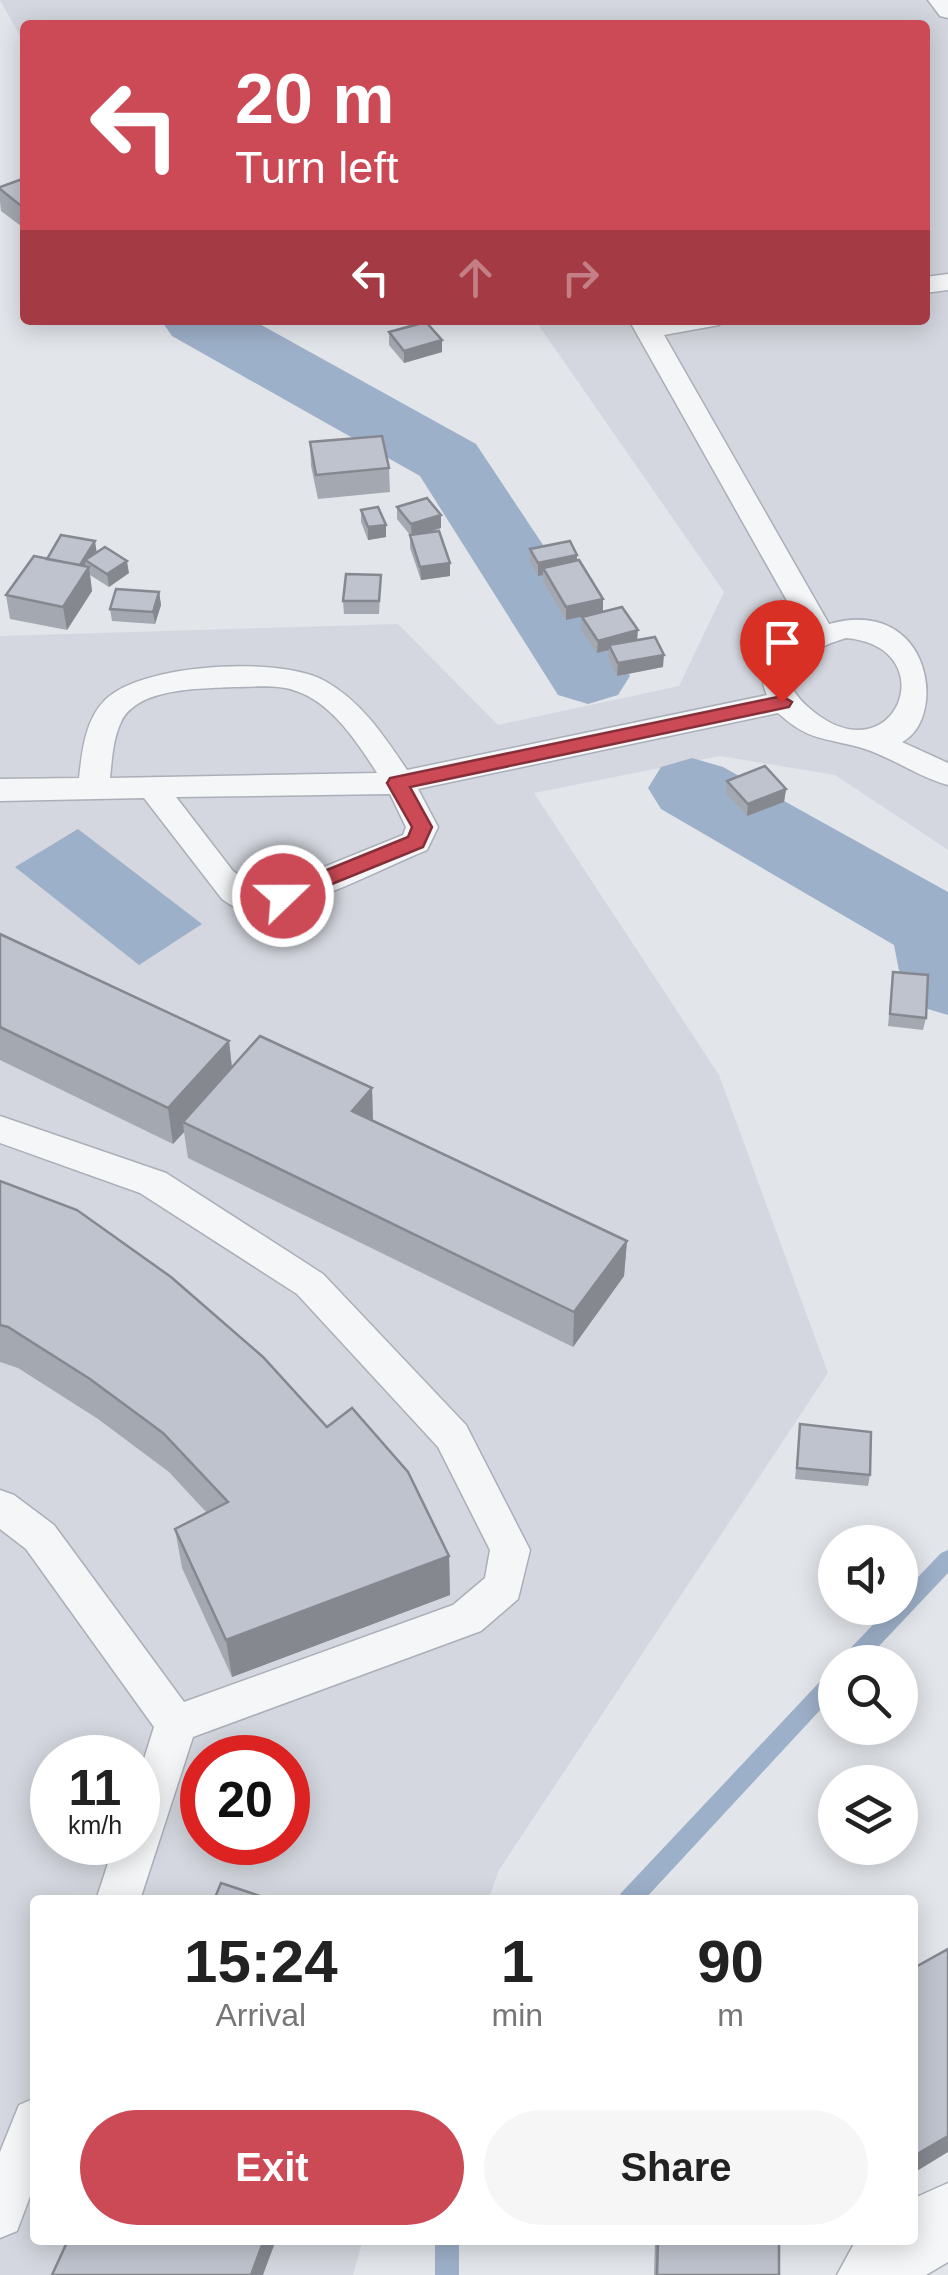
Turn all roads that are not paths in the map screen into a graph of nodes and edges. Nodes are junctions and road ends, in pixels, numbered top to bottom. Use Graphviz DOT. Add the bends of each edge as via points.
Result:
graph roads {
  1 [pos="938,0"];
  2 [pos="948,12"];
  3 [pos="645,325"];
  4 [pos="820,633"];
  5 [pos="782,702"];
  6 [pos="869,738"];
  7 [pos="948,775"];
  8 [pos="397,783"];
  9 [pos="152,785"];
  10 [pos="93,786"];
  11 [pos="0,790"];
  12 [pos="0,1128"];
  13 [pos="0,1507"];
  14 [pos="176,1724"];
  15 [pos="160,1772"];
  16 [pos="129,1865"];
  17 [pos="120,1895"];
  18 [pos="30,2134"];
  19 [pos="0,2214"];
  20 [pos="948,2220"];
  21 [pos="918,2237"];
  22 [pos="904,2245"];
  23 [pos="875,2275"];
  1 -- 2 [label="lane"];
  3 -- 4 [label="lane"];
  4 -- 5 [label="lane" via="784,654 775,686"];
  4 -- 6 [label="lane" via="845,629 896,638 934,663 942,680 943,698 918,727"];
  5 -- 6 [label="lane" via="818,729"];
  5 -- 8 [label="lane"];
  6 -- 7 [label="lane"];
  8 -- 9 [label="lane"];
  8 -- 9 [label="lane" via="422,827 416,842 260,900 242,898 223,880"];
  8 -- 10 [label="lane" via="366,732 334,700 303,682 230,678 158,683 116,705 100,738"];
  9 -- 10 [label="lane"];
  10 -- 11 [label="lane"];
  12 -- 14 [label="lane" via="153,1184 310,1284 452,1436 510,1550 504,1586 467,1618"];
  13 -- 14 [label="lane" via="40,1537"];
  14 -- 15 [label="lane"];
  16 -- 17 [label="lane"];
  18 -- 19 [label="lane"];
  20 -- 21 [label="street"];
  22 -- 23 [label="street"];
}
